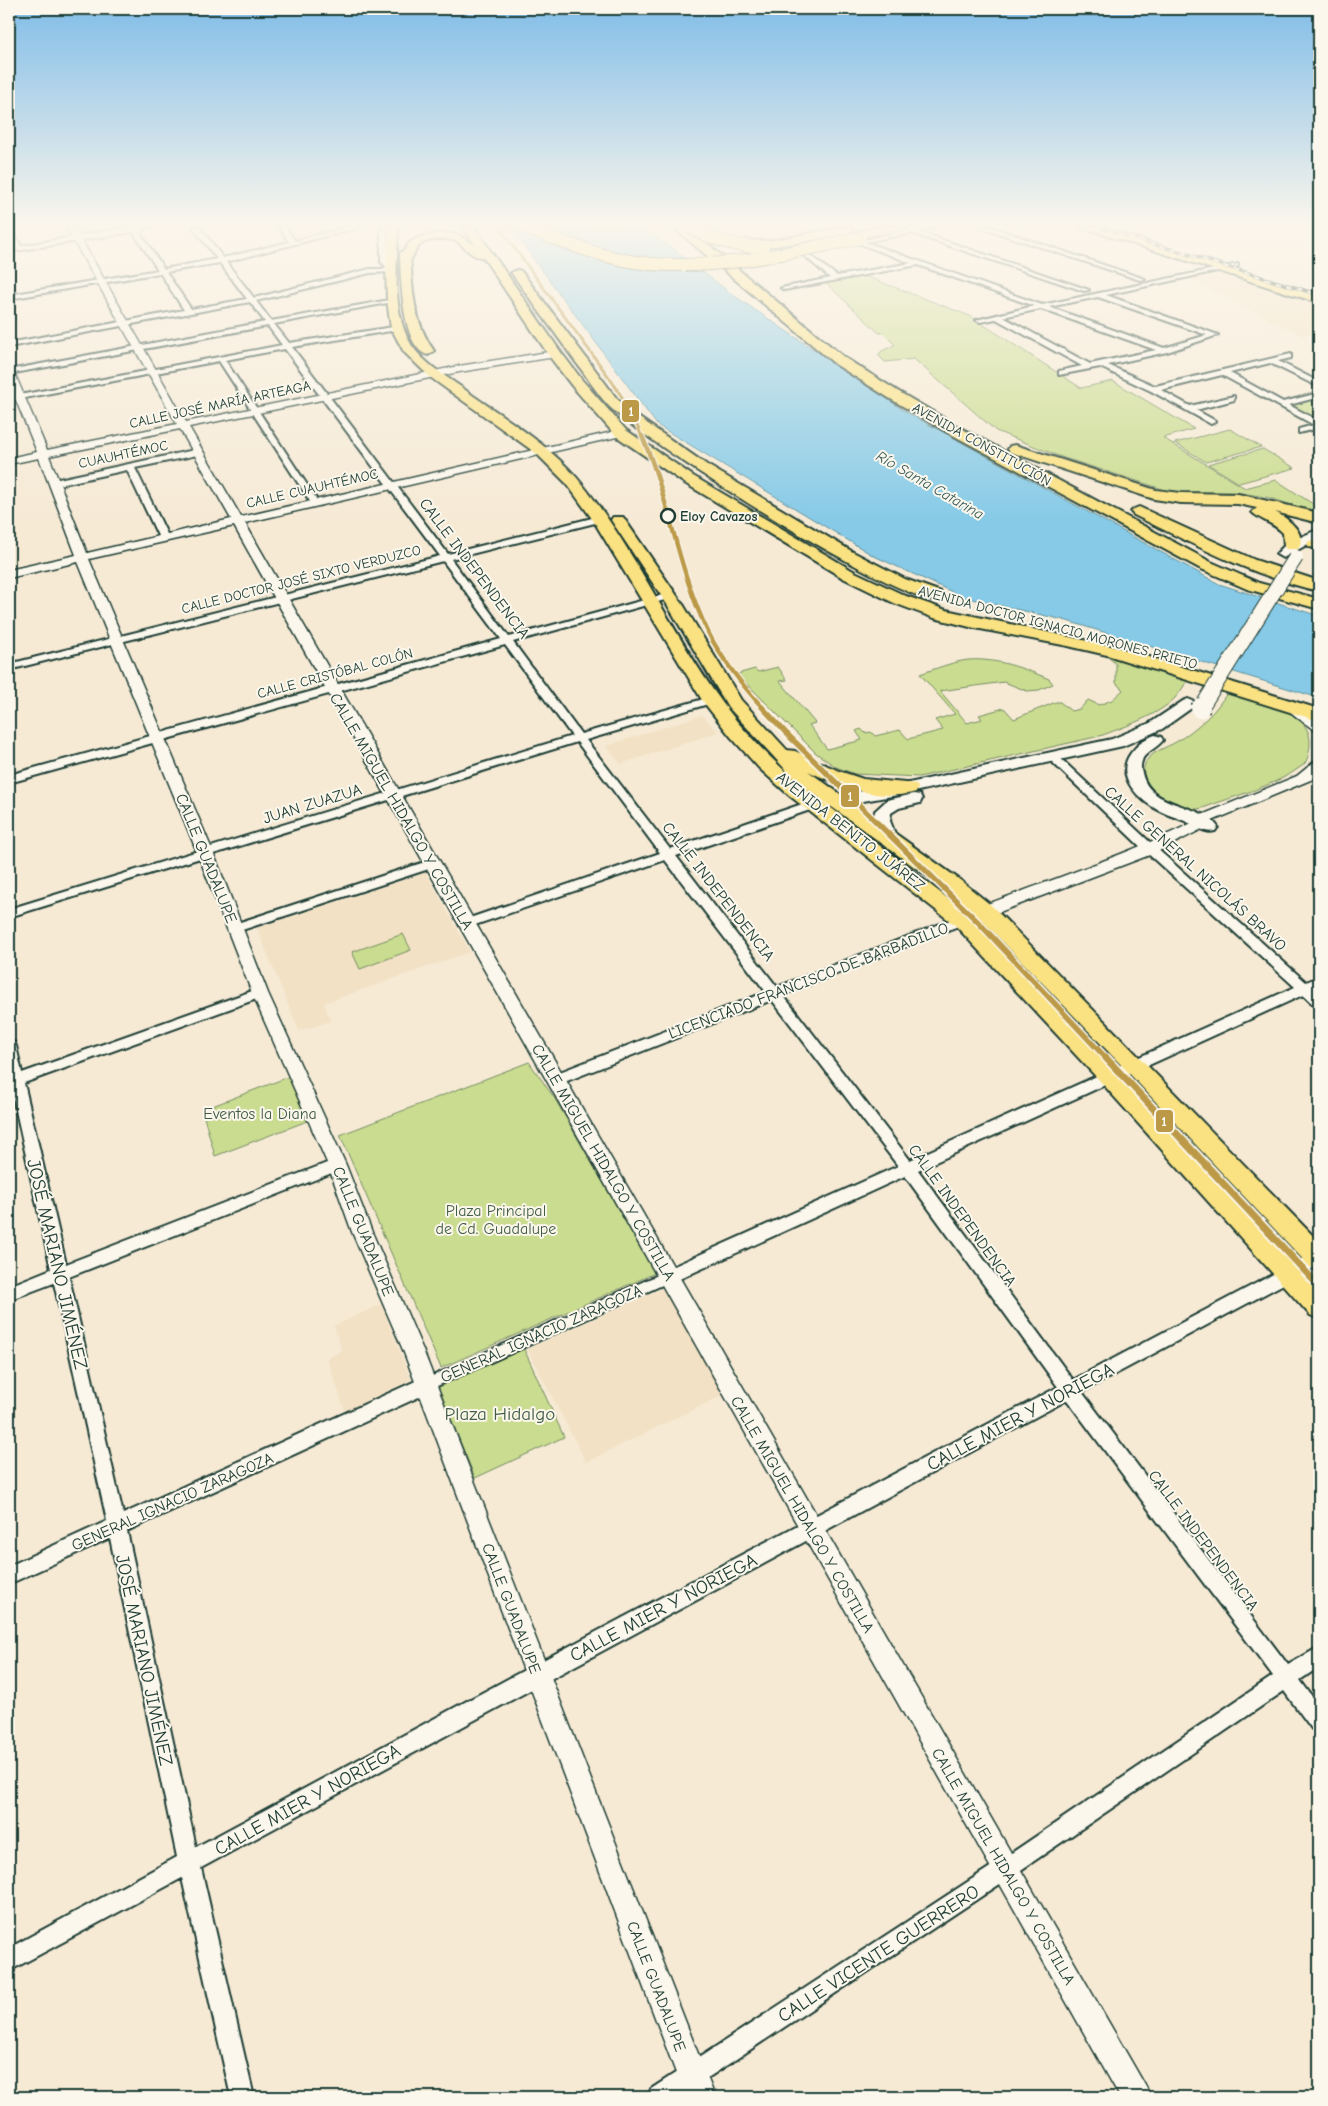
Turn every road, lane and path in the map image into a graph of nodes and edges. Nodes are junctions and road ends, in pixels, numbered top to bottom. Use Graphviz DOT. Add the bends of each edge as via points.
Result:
graph roads {
  1 [pos="113,325"];
  2 [pos="126,325"];
  3 [pos="257,325"];
  4 [pos="271,325"];
  5 [pos="413,325"];
  6 [pos="535,325"];
  7 [pos="557,325"];
  8 [pos="798,325"];
  9 [pos="812,325"];
  10 [pos="1013,325"];
  11 [pos="1094,325"];
  12 [pos="1187,325"];
  13 [pos="397,328"];
  14 [pos="9,345"];
  15 [pos="287,346"];
  16 [pos="139,347"];
  17 [pos="1164,350"];
  18 [pos="555,354"];
  19 [pos="1288,356"];
  20 [pos="221,359"];
  21 [pos="1271,360"];
  22 [pos="1100,364"];
  23 [pos="564,366"];
  24 [pos="1089,367"];
  25 [pos="449,371"];
  26 [pos="9,372"];
  27 [pos="153,372"];
  28 [pos="1224,372"];
  29 [pos="1062,373"];
  30 [pos="434,374"];
  31 [pos="1319,385"];
  32 [pos="1154,389"];
  33 [pos="1319,395"];
  34 [pos="326,397"];
  35 [pos="14,398"];
  36 [pos="1231,398"];
  37 [pos="612,402"];
  38 [pos="1283,404"];
  39 [pos="1189,409"];
  40 [pos="254,411"];
  41 [pos="1211,422"];
  42 [pos="1319,425"];
  43 [pos="184,426"];
  44 [pos="1302,431"];
  45 [pos="622,433"];
  46 [pos="559,447"];
  47 [pos="1015,449"];
  48 [pos="542,451"];
  49 [pos="199,452"];
  50 [pos="44,454"];
  51 [pos="9,462"];
  52 [pos="130,467"];
  53 [pos="588,478"];
  54 [pos="54,484"];
  55 [pos="391,485"];
  56 [pos="1092,488"];
  57 [pos="603,499"];
  58 [pos="315,503"];
  59 [pos="1126,506"];
  60 [pos="1319,518"];
  61 [pos="600,519"];
  62 [pos="238,521"];
  63 [pos="164,538"];
  64 [pos="1318,541"];
  65 [pos="1218,551"];
  66 [pos="1290,552"];
  67 [pos="82,556"];
  68 [pos="446,558"];
  69 [pos="9,574"];
  70 [pos="1319,586"];
  71 [pos="669,596"];
  72 [pos="282,598"];
  73 [pos="947,599"];
  74 [pos="650,601"];
  75 [pos="1319,604"];
  76 [pos="979,608"];
  77 [pos="117,640"];
  78 [pos="506,640"];
  79 [pos="9,667"];
  80 [pos="332,688"];
  81 [pos="711,700"];
  82 [pos="1319,703"];
  83 [pos="1194,706"];
  84 [pos="1291,706"];
  85 [pos="1319,715"];
  86 [pos="1319,729"];
  87 [pos="158,736"];
  88 [pos="579,738"];
  89 [pos="1155,740"];
  90 [pos="775,748"];
  91 [pos="1057,762"];
  92 [pos="1319,764"];
  93 [pos="9,779"];
  94 [pos="1319,781"];
  95 [pos="909,788"];
  96 [pos="392,795"];
  97 [pos="872,795"];
  98 [pos="834,800"];
  99 [pos="812,805"];
  100 [pos="847,820"];
  101 [pos="1203,824"];
  102 [pos="889,841"];
  103 [pos="1150,849"];
  104 [pos="206,852"];
  105 [pos="668,854"];
  106 [pos="431,864"];
  107 [pos="985,911"];
  108 [pos="9,913"];
  109 [pos="962,920"];
  110 [pos="465,924"];
  111 [pos="235,928"];
  112 [pos="1319,982"];
  113 [pos="1305,988"];
  114 [pos="260,993"];
  115 [pos="776,993"];
  116 [pos="1319,1001"];
  117 [pos="9,1046"];
  118 [pos="1135,1065"];
  119 [pos="1109,1076"];
  120 [pos="557,1079"];
  121 [pos="13,1082"];
  122 [pos="337,1165"];
  123 [pos="907,1167"];
  124 [pos="1319,1258"];
  125 [pos="60,1273"];
  126 [pos="1289,1274"];
  127 [pos="669,1276"];
  128 [pos="9,1293"];
  129 [pos="1319,1307"];
  130 [pos="426,1386"];
  131 [pos="1070,1390"];
  132 [pos="117,1527"];
  133 [pos="810,1528"];
  134 [pos="9,1575"];
  135 [pos="1319,1656"];
  136 [pos="537,1674"];
  137 [pos="1286,1677"];
  138 [pos="1319,1722"];
  139 [pos="189,1863"];
  140 [pos="1005,1869"];
  141 [pos="9,1960"];
  142 [pos="692,2076"];
  143 [pos="243,2097"];
  144 [pos="659,2097"];
  145 [pos="700,2097"];
  146 [pos="1136,2097"];
  1 -- 14 [label="street"];
  2 -- 16 [label="street, CALLE MIGUEL HIDALGO Y COSTILLA"];
  3 -- 16 [label="street"];
  4 -- 15 [label="street, CALLE INDEPENDENCIA"];
  5 -- 25 [label="main road" via="420,342"];
  6 -- 18 [label="highway, AVENIDA DOCTOR IGNACIO MORONES PRIETO"];
  7 -- 37 [label="highway, AVENIDA DOCTOR IGNACIO MORONES PRIETO"];
  8 -- 75 [label="highway, AVENIDA CONSTITUCIÓN" via="840,361 894,395 1205,565 1261,589"];
  9 -- 47 [label="highway, AVENIDA CONSTITUCIÓN" via="893,383"];
  10 -- 24 [label="street"];
  11 -- 17 [label="street"];
  12 -- 17 [label="street" via="1214,335"];
  13 -- 15 [label="street"];
  13 -- 30 [label="main road, AVENIDA BENITO JUÁREZ" via="408,349"];
  15 -- 20 [label="street"];
  15 -- 34 [label="street, CALLE INDEPENDENCIA"];
  16 -- 26 [label="street"];
  16 -- 27 [label="street, CALLE MIGUEL HIDALGO Y COSTILLA"];
  17 -- 22 [label="street"];
  18 -- 23 [label="highway, AVENIDA DOCTOR IGNACIO MORONES PRIETO"];
  18 -- 25 [label="street, CALLE JOSÉ MARÍA ARTEAGA"];
  19 -- 21 [label="street"];
  20 -- 27 [label="street"];
  20 -- 40 [label="street"];
  21 -- 28 [label="street"];
  21 -- 31 [label="street"];
  22 -- 24 [label="street"];
  22 -- 32 [label="street"];
  23 -- 37 [label="highway"];
  23 -- 45 [label="highway, AVENIDA DOCTOR IGNACIO MORONES PRIETO"];
  24 -- 29 [label="street"];
  25 -- 30 [label="street, CALLE JOSÉ MARÍA ARTEAGA"];
  25 -- 46 [label="main road"];
  26 -- 35 [label="street, CALLE GUADALUPE"];
  27 -- 35 [label="street"];
  27 -- 43 [label="street, CALLE MIGUEL HIDALGO Y COSTILLA"];
  28 -- 32 [label="street"];
  28 -- 38 [label="street"];
  30 -- 34 [label="street, CALLE JOSÉ MARÍA ARTEAGA"];
  30 -- 48 [label="main road, AVENIDA BENITO JUÁREZ"];
  32 -- 39 [label="street"];
  33 -- 38 [label="street"];
  34 -- 40 [label="street, CALLE JOSÉ MARÍA ARTEAGA"];
  34 -- 55 [label="street, CALLE INDEPENDENCIA"];
  35 -- 50 [label="street, CALLE GUADALUPE"];
  36 -- 39 [label="street"];
  37 -- 73 [label="highway, AVENIDA DOCTOR IGNACIO MORONES PRIETO" via="662,442 724,482 874,569"];
  38 -- 42 [label="street"];
  39 -- 41 [label="street"];
  40 -- 43 [label="street, CALLE JOSÉ MARÍA ARTEAGA"];
  40 -- 58 [label="street"];
  42 -- 44 [label="street"];
  43 -- 49 [label="street, CALLE MIGUEL HIDALGO Y COSTILLA"];
  43 -- 50 [label="street, CALLE JOSÉ MARÍA ARTEAGA"];
  45 -- 46 [label="street, CALLE CUAUHTÉMOC"];
  45 -- 84 [label="highway, AVENIDA DOCTOR IGNACIO MORONES PRIETO" via="688,479 819,558 869,586 925,610 1123,654"];
  46 -- 48 [label="street, CALLE CUAUHTÉMOC"];
  46 -- 53 [label="main road"];
  47 -- 56 [label="highway, AVENIDA CONSTITUCIÓN"];
  47 -- 60 [label="highway" via="1154,494 1181,498 1238,498"];
  48 -- 55 [label="street, CALLE CUAUHTÉMOC"];
  48 -- 61 [label="main road, AVENIDA BENITO JUÁREZ" via="572,481"];
  49 -- 52 [label="street, CUAUHTÉMOC"];
  49 -- 62 [label="street, CALLE MIGUEL HIDALGO Y COSTILLA"];
  50 -- 51 [label="street, CALLE JOSÉ MARÍA ARTEAGA"];
  50 -- 54 [label="street, CALLE GUADALUPE"];
  52 -- 54 [label="street, CUAUHTÉMOC"];
  52 -- 63 [label="street"];
  54 -- 67 [label="street, CALLE GUADALUPE"];
  55 -- 58 [label="street, CALLE CUAUHTÉMOC"];
  55 -- 68 [label="street, CALLE INDEPENDENCIA"];
  57 -- 71 [label="main road, AVENIDA BENITO JUÁREZ"];
  58 -- 62 [label="street, CALLE CUAUHTÉMOC"];
  59 -- 65 [label="highway"];
  61 -- 68 [label="street, CALLE DOCTOR JOSÉ SIXTO VERDUZCO"];
  61 -- 74 [label="main road, AVENIDA BENITO JUÁREZ"];
  62 -- 63 [label="street, CALLE CUAUHTÉMOC"];
  62 -- 72 [label="street, CALLE MIGUEL HIDALGO Y COSTILLA"];
  63 -- 67 [label="street, CALLE CUAUHTÉMOC"];
  64 -- 66 [label="main road"];
  65 -- 66 [label="highway" via="1193,532 1189,523 1193,516 1214,507 1230,506 1262,512 1281,522 1294,538"];
  65 -- 70 [label="highway" via="1266,571"];
  66 -- 83 [label="main road, bridge"];
  67 -- 69 [label="street, CALLE CUAUHTÉMOC"];
  67 -- 77 [label="street, CALLE GUADALUPE"];
  68 -- 72 [label="street, CALLE DOCTOR JOSÉ SIXTO VERDUZCO"];
  68 -- 78 [label="street, CALLE INDEPENDENCIA"];
  71 -- 74 [label="street, CALLE CRISTÓBAL COLÓN"];
  71 -- 90 [label="main road, AVENIDA BENITO JUÁREZ" via="734,702"];
  72 -- 77 [label="street, CALLE DOCTOR JOSÉ SIXTO VERDUZCO"];
  72 -- 80 [label="street, CALLE MIGUEL HIDALGO Y COSTILLA"];
  74 -- 78 [label="street, CALLE CRISTÓBAL COLÓN"];
  74 -- 81 [label="main road, AVENIDA BENITO JUÁREZ"];
  76 -- 82 [label="highway, AVENIDA DOCTOR IGNACIO MORONES PRIETO" via="1139,647"];
  77 -- 79 [label="street, CALLE DOCTOR JOSÉ SIXTO VERDUZCO"];
  77 -- 87 [label="street, CALLE GUADALUPE"];
  78 -- 80 [label="street, CALLE CRISTÓBAL COLÓN"];
  78 -- 88 [label="street, CALLE INDEPENDENCIA"];
  80 -- 87 [label="street, CALLE CRISTÓBAL COLÓN"];
  80 -- 96 [label="street, CALLE MIGUEL HIDALGO Y COSTILLA"];
  81 -- 88 [label="street, JUAN ZUAZUA"];
  81 -- 99 [label="main road, AVENIDA BENITO JUÁREZ" via="758,756"];
  83 -- 89 [label="main road" via="1183,725"];
  83 -- 91 [label="main road" via="1131,738"];
  84 -- 85 [label="highway, AVENIDA DOCTOR IGNACIO MORONES PRIETO"];
  84 -- 86 [label="street"];
  87 -- 93 [label="street, CALLE CRISTÓBAL COLÓN"];
  87 -- 104 [label="street, CALLE GUADALUPE"];
  88 -- 96 [label="street, JUAN ZUAZUA"];
  88 -- 105 [label="street, CALLE INDEPENDENCIA"];
  89 -- 91 [label="main road"];
  89 -- 101 [label="main road" via="1133,762 1136,781 1161,804"];
  90 -- 95 [label="main road" via="851,783"];
  90 -- 98 [label="main road, AVENIDA BENITO JUÁREZ" via="806,780"];
  91 -- 95 [label="main road"];
  91 -- 102 [label="main road" via="893,804 883,811 882,821"];
  91 -- 103 [label="street, CALLE GENERAL NICOLÁS BRAVO"];
  92 -- 101 [label="street, LICENCIADO FRANCISCO DE BARBADILLO" via="1302,780"];
  94 -- 101 [label="street, LICENCIADO FRANCISCO DE BARBADILLO"];
  95 -- 97 [label="main road"];
  96 -- 104 [label="street, JUAN ZUAZUA"];
  96 -- 106 [label="street, CALLE MIGUEL HIDALGO Y COSTILLA"];
  97 -- 98 [label="main road"];
  97 -- 100 [label="main road"];
  98 -- 99 [label="main road"];
  98 -- 100 [label="main road, AVENIDA BENITO JUÁREZ"];
  99 -- 100 [label="main road, AVENIDA BENITO JUÁREZ"];
  99 -- 105 [label="street"];
  100 -- 102 [label="main road, AVENIDA BENITO JUÁREZ"];
  100 -- 109 [label="main road, AVENIDA BENITO JUÁREZ"];
  101 -- 103 [label="street, LICENCIADO FRANCISCO DE BARBADILLO"];
  102 -- 107 [label="main road, AVENIDA BENITO JUÁREZ"];
  103 -- 107 [label="street, LICENCIADO FRANCISCO DE BARBADILLO"];
  103 -- 113 [label="street, CALLE GENERAL NICOLÁS BRAVO"];
  104 -- 108 [label="street, JUAN ZUAZUA"];
  104 -- 111 [label="street, CALLE GUADALUPE"];
  105 -- 110 [label="street"];
  105 -- 115 [label="street, CALLE INDEPENDENCIA"];
  106 -- 110 [label="street, CALLE MIGUEL HIDALGO Y COSTILLA"];
  106 -- 111 [label="street"];
  107 -- 109 [label="street, LICENCIADO FRANCISCO DE BARBADILLO"];
  107 -- 118 [label="main road, AVENIDA BENITO JUÁREZ"];
  109 -- 115 [label="street, LICENCIADO FRANCISCO DE BARBADILLO"];
  109 -- 119 [label="main road, AVENIDA BENITO JUÁREZ"];
  110 -- 120 [label="street, CALLE MIGUEL HIDALGO Y COSTILLA"];
  111 -- 114 [label="street, CALLE GUADALUPE"];
  112 -- 113 [label="street, GENERAL IGNACIO ZARAGOZA"];
  113 -- 116 [label="street, CALLE GENERAL NICOLÁS BRAVO"];
  113 -- 118 [label="street, GENERAL IGNACIO ZARAGOZA"];
  114 -- 121 [label="street"];
  114 -- 122 [label="street, CALLE GUADALUPE"];
  115 -- 120 [label="street, LICENCIADO FRANCISCO DE BARBADILLO"];
  115 -- 123 [label="street, CALLE INDEPENDENCIA"];
  117 -- 121 [label="street, JOSÉ MARIANO JIMÉNEZ"];
  118 -- 119 [label="street, GENERAL IGNACIO ZARAGOZA"];
  118 -- 124 [label="main road, AVENIDA BENITO JUÁREZ"];
  119 -- 123 [label="street, GENERAL IGNACIO ZARAGOZA"];
  119 -- 126 [label="main road, AVENIDA BENITO JUÁREZ"];
  120 -- 127 [label="street, CALLE MIGUEL HIDALGO Y COSTILLA"];
  121 -- 125 [label="street, JOSÉ MARIANO JIMÉNEZ"];
  122 -- 125 [label="street"];
  122 -- 130 [label="street, CALLE GUADALUPE"];
  123 -- 127 [label="street, GENERAL IGNACIO ZARAGOZA"];
  123 -- 131 [label="street, CALLE INDEPENDENCIA"];
  124 -- 126 [label="street, CALLE MIER Y NORIEGA"];
  125 -- 128 [label="street"];
  125 -- 132 [label="street, JOSÉ MARIANO JIMÉNEZ"];
  126 -- 129 [label="main road, AVENIDA BENITO JUÁREZ"];
  126 -- 131 [label="street, CALLE MIER Y NORIEGA"];
  127 -- 130 [label="street, GENERAL IGNACIO ZARAGOZA"];
  127 -- 133 [label="street, CALLE MIGUEL HIDALGO Y COSTILLA"];
  130 -- 132 [label="street, GENERAL IGNACIO ZARAGOZA"];
  130 -- 136 [label="street, CALLE GUADALUPE"];
  131 -- 133 [label="street, CALLE MIER Y NORIEGA"];
  131 -- 137 [label="street, CALLE INDEPENDENCIA"];
  132 -- 134 [label="street, GENERAL IGNACIO ZARAGOZA"];
  132 -- 139 [label="street, JOSÉ MARIANO JIMÉNEZ"];
  133 -- 136 [label="street, CALLE MIER Y NORIEGA"];
  133 -- 140 [label="street, CALLE MIGUEL HIDALGO Y COSTILLA"];
  135 -- 137 [label="street, CALLE VICENTE GUERRERO"];
  136 -- 139 [label="street, CALLE MIER Y NORIEGA"];
  136 -- 142 [label="street, CALLE GUADALUPE"];
  137 -- 138 [label="street, CALLE INDEPENDENCIA"];
  137 -- 140 [label="street, CALLE VICENTE GUERRERO"];
  139 -- 141 [label="street, CALLE MIER Y NORIEGA"];
  139 -- 143 [label="street, JOSÉ MARIANO JIMÉNEZ"];
  140 -- 142 [label="street, CALLE VICENTE GUERRERO"];
  140 -- 146 [label="street, CALLE MIGUEL HIDALGO Y COSTILLA"];
  142 -- 144 [label="street, CALLE VICENTE GUERRERO"];
  142 -- 145 [label="street, CALLE GUADALUPE"];
}
